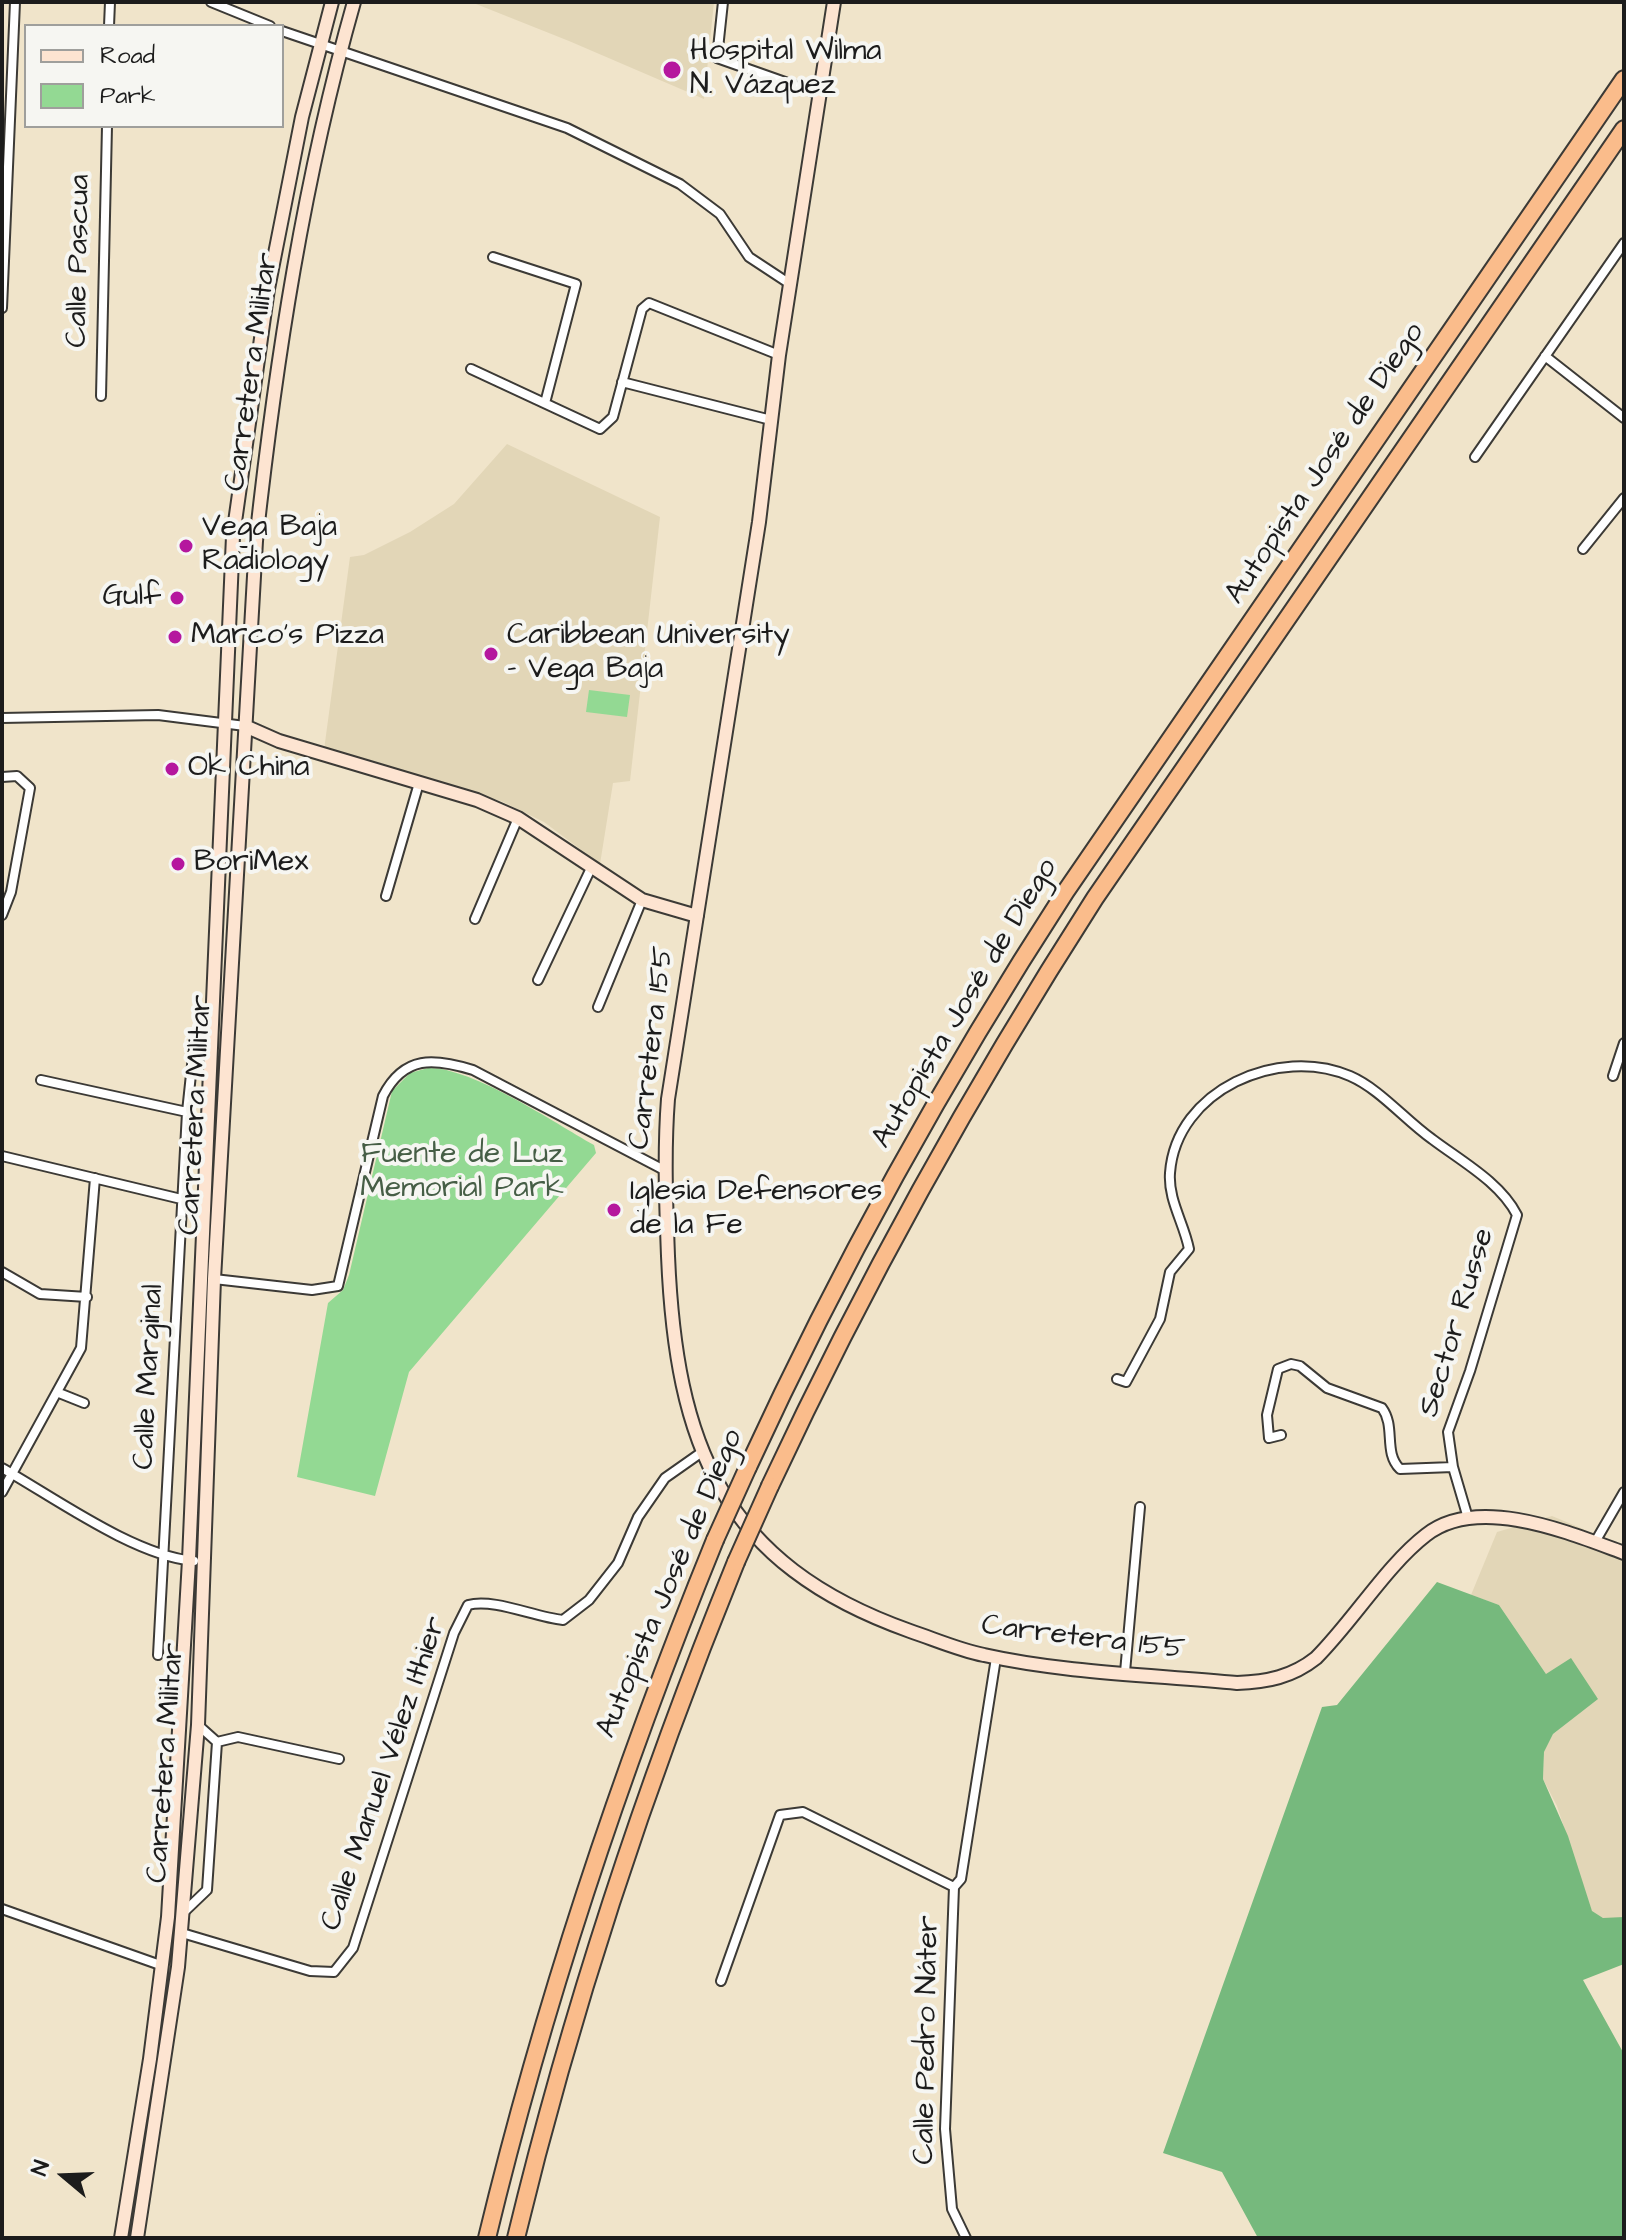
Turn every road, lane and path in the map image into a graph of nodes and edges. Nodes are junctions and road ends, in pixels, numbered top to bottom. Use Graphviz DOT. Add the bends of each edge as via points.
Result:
graph roads {
  1 [pos="15,2"];
  2 [pos="110,2"];
  3 [pos="211,2"];
  4 [pos="332,2"];
  5 [pos="354,2"];
  6 [pos="723,2"];
  7 [pos="834,2"];
  8 [pos="109,24"];
  9 [pos="265,24"];
  10 [pos="284,32"];
  11 [pos="321,43"];
  12 [pos="341,49"];
  13 [pos="1624,79"];
  14 [pos="819,94"];
  15 [pos="107,128"];
  16 [pos="1624,129"];
  17 [pos="1622,250"];
  18 [pos="493,257"];
  19 [pos="790,284"];
  20 [pos="2,308"];
  21 [pos="779,355"];
  22 [pos="1545,356"];
  23 [pos="471,369"];
  24 [pos="622,382"];
  25 [pos="101,396"];
  26 [pos="545,403"];
  27 [pos="1624,418"];
  28 [pos="771,420"];
  29 [pos="1475,457"];
  30 [pos="1624,498"];
  31 [pos="1583,549"];
  32 [pos="2,718"];
  33 [pos="224,722"];
  34 [pos="245,726"];
  35 [pos="2,777"];
  36 [pos="419,783"];
  37 [pos="518,818"];
  38 [pos="592,866"];
  39 [pos="386,896"];
  40 [pos="642,900"];
  41 [pos="2,915"];
  42 [pos="697,916"];
  43 [pos="475,919"];
  44 [pos="538,980"];
  45 [pos="598,1007"];
  46 [pos="1624,1043"];
  47 [pos="208,1046"];
  48 [pos="1622,1060"];
  49 [pos="1613,1076"];
  50 [pos="41,1080"];
  51 [pos="187,1112"];
  52 [pos="3,1159"];
  53 [pos="664,1170"];
  54 [pos="95,1178"];
  55 [pos="182,1199"];
  56 [pos="202,1204"];
  57 [pos="2,1272"];
  58 [pos="214,1279"];
  59 [pos="87,1297"];
  60 [pos="1117,1379"];
  61 [pos="59,1393"];
  62 [pos="84,1403"];
  63 [pos="1281,1435"];
  64 [pos="702,1452"];
  65 [pos="1453,1467"];
  66 [pos="2,1468"];
  67 [pos="12,1473"];
  68 [pos="2,1492"];
  69 [pos="1624,1492"];
  70 [pos="1140,1507"];
  71 [pos="1468,1518"];
  72 [pos="1595,1542"];
  73 [pos="1624,1553"];
  74 [pos="166,1557"];
  75 [pos="189,1560"];
  76 [pos="204,1561"];
  77 [pos="158,1655"];
  78 [pos="996,1658"];
  79 [pos="1125,1672"];
  80 [pos="198,1725"];
  81 [pos="217,1742"];
  82 [pos="339,1759"];
  83 [pos="954,1887"];
  84 [pos="2,1909"];
  85 [pos="184,1912"];
  86 [pos="182,1933"];
  87 [pos="163,1966"];
  88 [pos="721,1981"];
  89 [pos="121,2238"];
  90 [pos="137,2238"];
  91 [pos="487,2238"];
  92 [pos="516,2238"];
  93 [pos="966,2238"];
  1 -- 20 [label="street"];
  2 -- 8 [label="street"];
  3 -- 9 [label="street"];
  4 -- 11 [label="main road, Carretera Militar"];
  5 -- 12 [label="main road, Carretera Militar"];
  6 -- 14 [label="street" via="717,58"];
  7 -- 14 [label="main road, Carretera 155"];
  10 -- 11 [label="street"];
  11 -- 12 [label="street"];
  11 -- 33 [label="main road, Carretera Militar" via="268,289 233,536"];
  12 -- 19 [label="street" via="567,128 680,184 720,214 749,257"];
  12 -- 34 [label="main road, Carretera Militar" via="289,292 269,420"];
  13 -- 91 [label="highway, Autopista José de Diego, bridge" via="1025,955 928,1114 855,1248 715,1540 637,1736 545,2016"];
  14 -- 19 [label="main road, Carretera 155"];
  15 -- 25 [label="street, Calle Pascua"];
  16 -- 92 [label="highway, Autopista José de Diego, bridge" via="1095,898 1020,1014 868,1282 736,1562 629,1842 576,2007"];
  17 -- 22 [label="street"];
  18 -- 26 [label="street" via="576,284"];
  19 -- 21 [label="main road, Carretera 155"];
  21 -- 24 [label="street" via="649,303 642,309"];
  21 -- 28 [label="main road, Carretera 155"];
  22 -- 27 [label="street"];
  22 -- 29 [label="street"];
  23 -- 26 [label="street"];
  24 -- 26 [label="street" via="613,417 600,429"];
  24 -- 28 [label="street"];
  28 -- 42 [label="main road, Carretera 155"];
  30 -- 31 [label="street"];
  32 -- 33 [label="street" via="158,715"];
  33 -- 34 [label="street"];
  33 -- 47 [label="main road, Carretera Militar"];
  34 -- 36 [label="main road"];
  34 -- 58 [label="main road, Carretera Militar"];
  35 -- 41 [label="street" via="17,776 30,788"];
  36 -- 37 [label="main road"];
  36 -- 39 [label="street"];
  37 -- 38 [label="main road"];
  37 -- 43 [label="street"];
  38 -- 40 [label="main road"];
  38 -- 44 [label="street"];
  40 -- 42 [label="main road"];
  40 -- 45 [label="street"];
  42 -- 53 [label="main road, Carretera 155" via="668,1099"];
  46 -- 48 [label="street"];
  47 -- 51 [label="street, Calle Marginal" via="194,1046"];
  47 -- 56 [label="main road, Carretera Militar"];
  48 -- 49 [label="street"];
  50 -- 51 [label="street"];
  51 -- 55 [label="street, Calle Marginal"];
  52 -- 54 [label="street"];
  53 -- 58 [label="street" via="473,1070 441,1061 416,1064 393,1077 383,1096 338,1286 312,1290"];
  53 -- 64 [label="main road, Carretera 155" via="673,1341"];
  54 -- 55 [label="street"];
  54 -- 59 [label="street"];
  55 -- 56 [label="street"];
  55 -- 74 [label="street, Calle Marginal"];
  56 -- 75 [label="main road, Carretera Militar"];
  57 -- 59 [label="street" via="40,1294"];
  58 -- 76 [label="main road, Carretera Militar"];
  59 -- 61 [label="street" via="81,1348"];
  60 -- 65 [label="street, Sector Russe" via="1126,1382 1138,1361 1160,1319 1167,1278 1189,1249 1170,1175 1177,1141 1192,1117 1207,1099 1241,1079 1290,1066 1321,1067 1366,1085 1503,1195 1517,1215 1448,1432"];
  61 -- 62 [label="street"];
  61 -- 67 [label="street"];
  63 -- 65 [label="street, Sector Russe" via="1269,1438 1267,1415 1278,1369 1291,1364 1327,1388 1382,1408 1400,1469"];
  64 -- 78 [label="main road, Carretera 155" via="742,1521 816,1589 866,1615"];
  64 -- 86 [label="street, Calle Manuel Vélez Ithier" via="665,1478 638,1517 618,1563 589,1600 563,1620 484,1601 468,1605 454,1633 353,1948 334,1972 310,1971"];
  65 -- 71 [label="street, Sector Russe"];
  66 -- 67 [label="street"];
  67 -- 68 [label="street"];
  67 -- 74 [label="street"];
  69 -- 72 [label="street"];
  70 -- 79 [label="street"];
  71 -- 72 [label="main road, Carretera 155" via="1547,1523"];
  71 -- 79 [label="main road, Carretera 155" via="1426,1535 1333,1641 1300,1670 1267,1681 1237,1683"];
  72 -- 73 [label="main road, Carretera 155"];
  74 -- 75 [label="street"];
  74 -- 77 [label="street, Calle Marginal"];
  75 -- 76 [label="street"];
  75 -- 87 [label="main road, Carretera Militar"];
  76 -- 80 [label="main road, Carretera Militar"];
  78 -- 79 [label="main road, Carretera 155"];
  78 -- 83 [label="street, Calle Pedro Náter" via="964,1865"];
  80 -- 81 [label="street"];
  80 -- 85 [label="main road, Carretera Militar"];
  81 -- 82 [label="street" via="238,1737"];
  81 -- 85 [label="street" via="207,1890"];
  83 -- 88 [label="street" via="803,1812 780,1815"];
  83 -- 93 [label="street, Calle Pedro Náter" via="945,2129 952,2209"];
  84 -- 87 [label="street"];
  85 -- 86 [label="main road, Carretera Militar"];
  86 -- 90 [label="main road, Carretera Militar"];
  87 -- 89 [label="main road, Carretera Militar"];
}
